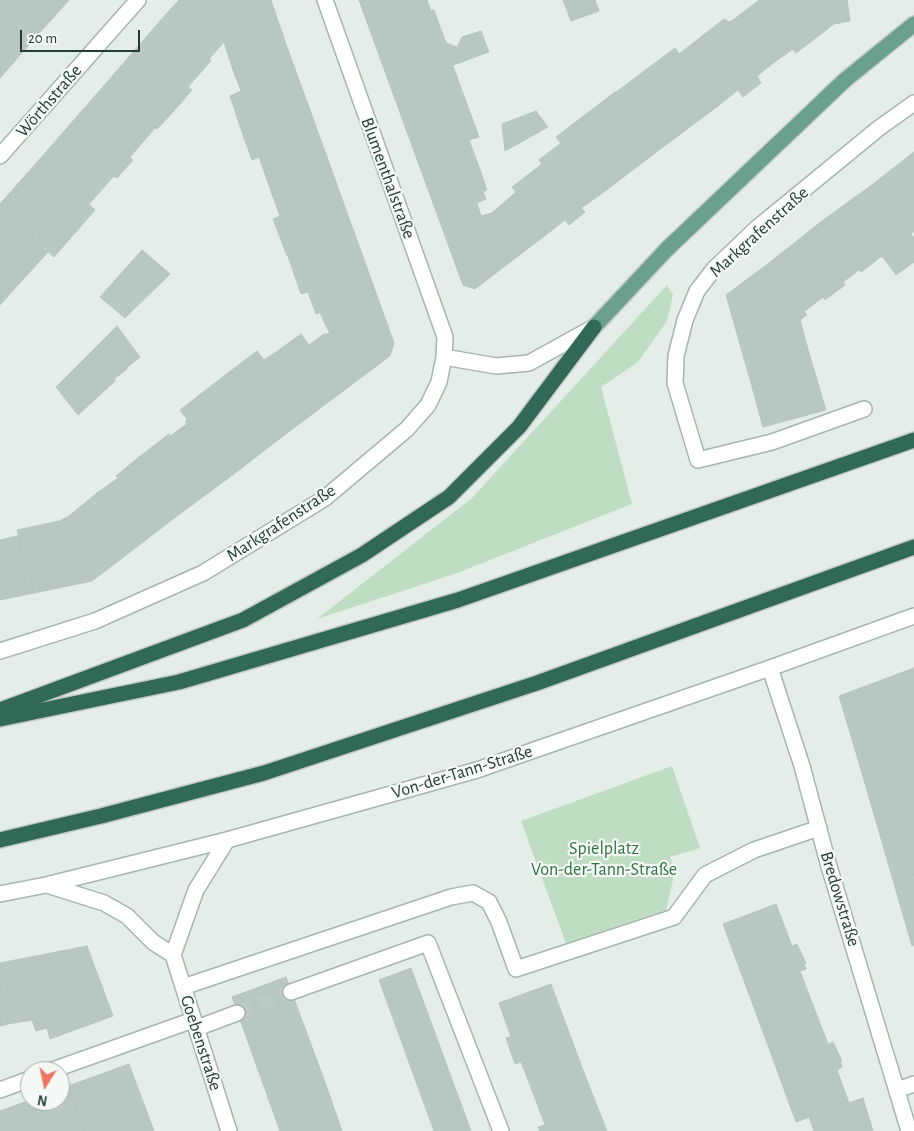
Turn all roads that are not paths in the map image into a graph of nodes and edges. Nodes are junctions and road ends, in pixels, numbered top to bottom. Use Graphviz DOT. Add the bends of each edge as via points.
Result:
graph roads {
  1 [pos="138,0"];
  2 [pos="325,0"];
  3 [pos="914,24"];
  4 [pos="914,103"];
  5 [pos="0,156"];
  6 [pos="594,327"];
  7 [pos="444,357"];
  8 [pos="864,409"];
  9 [pos="914,440"];
  10 [pos="914,547"];
  11 [pos="914,616"];
  12 [pos="0,651"];
  13 [pos="770,668"];
  14 [pos="0,710"];
  15 [pos="0,719"];
  16 [pos="819,828"];
  17 [pos="0,840"];
  18 [pos="227,840"];
  19 [pos="46,885"];
  20 [pos="0,894"];
  21 [pos="173,955"];
  22 [pos="183,987"];
  23 [pos="291,992"];
  24 [pos="237,1013"];
  25 [pos="195,1024"];
  26 [pos="70,1065"];
  27 [pos="20,1083"];
  28 [pos="914,1084"];
  29 [pos="0,1090"];
  30 [pos="897,1090"];
  31 [pos="229,1131"];
  32 [pos="501,1131"];
  33 [pos="909,1131"];
  1 -- 5 [label="street, Wörthstraße"];
  2 -- 7 [label="street, Blumenthalstraße" via="445,337"];
  3 -- 6 [label="main road" via="845,80 667,249"];
  4 -- 8 [label="street, Markgrafenstraße" via="758,228 714,269 697,292 684,320 676,356 675,384 698,460 772,442"];
  6 -- 7 [label="street" via="529,363 496,366"];
  6 -- 14 [label="highway" via="519,427 449,497 362,556 243,620"];
  7 -- 12 [label="street, Markgrafenstraße" via="439,382 428,406 407,429 325,498 203,573 95,621"];
  9 -- 15 [label="highway" via="458,600 179,682"];
  10 -- 17 [label="highway" via="537,683 274,770"];
  11 -- 13 [label="street, Von-der-Tann-Straße"];
  13 -- 16 [label="street, Bredowstraße"];
  13 -- 18 [label="street, Von-der-Tann-Straße" via="477,770"];
  16 -- 22 [label="street" via="754,850 705,876 674,917 516,969 489,902 473,893 451,897"];
  16 -- 30 [label="street, Bredowstraße"];
  18 -- 19 [label="street, Von-der-Tann-Straße"];
  18 -- 21 [label="street" via="196,890"];
  19 -- 20 [label="street, Von-der-Tann-Straße"];
  19 -- 21 [label="street" via="104,903 127,916 153,942"];
  21 -- 22 [label="street, Goebenstraße"];
  22 -- 25 [label="street, Goebenstraße"];
  23 -- 32 [label="street" via="428,943"];
  24 -- 25 [label="street"];
  25 -- 26 [label="street"];
  25 -- 31 [label="street, Goebenstraße"];
  27 -- 29 [label="street"];
  28 -- 30 [label="street"];
  30 -- 33 [label="street, Bredowstraße"];
}
